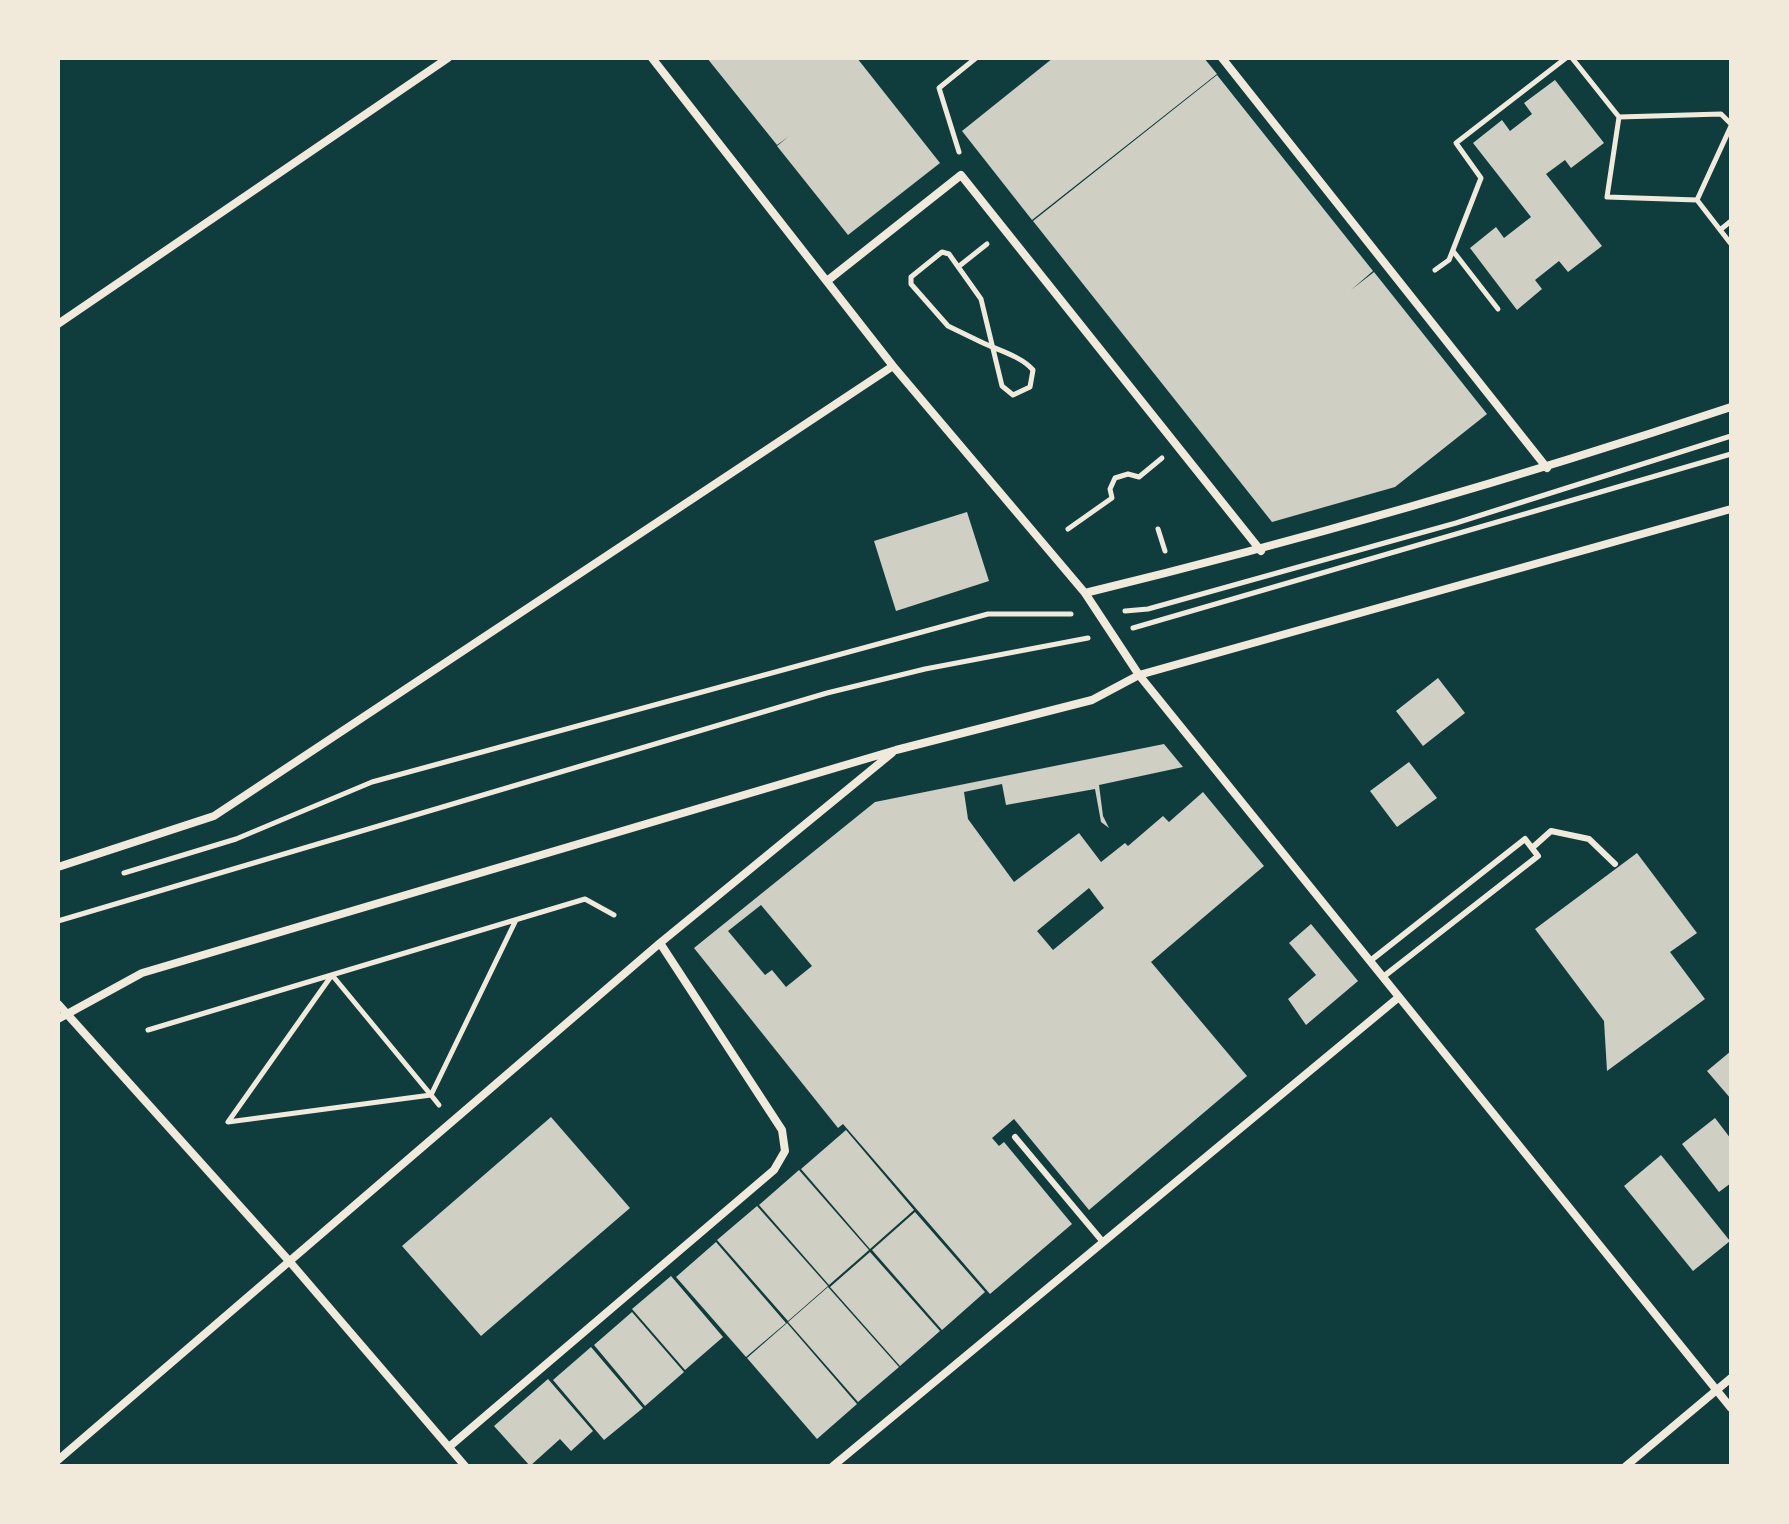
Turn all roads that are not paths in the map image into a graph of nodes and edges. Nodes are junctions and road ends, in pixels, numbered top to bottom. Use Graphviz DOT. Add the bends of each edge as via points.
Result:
graph roads {
  1 [pos="448,58"];
  2 [pos="652,58"];
  3 [pos="1222,58"];
  4 [pos="827,281"];
  5 [pos="58,324"];
  6 [pos="893,366"];
  7 [pos="1731,407"];
  8 [pos="1547,468"];
  9 [pos="1731,509"];
  10 [pos="1261,551"];
  11 [pos="1085,593"];
  12 [pos="1139,675"];
  13 [pos="896,750"];
  14 [pos="1532,848"];
  15 [pos="1615,864"];
  16 [pos="58,867"];
  17 [pos="660,943"];
  18 [pos="1370,961"];
  19 [pos="1383,977"];
  20 [pos="1399,997"];
  21 [pos="58,1004"];
  22 [pos="67,1014"];
  23 [pos="58,1019"];
  24 [pos="1015,1137"];
  25 [pos="1103,1242"];
  26 [pos="290,1262"];
  27 [pos="1731,1378"];
  28 [pos="1716,1390"];
  29 [pos="1731,1408"];
  30 [pos="449,1447"];
  31 [pos="58,1460"];
  32 [pos="465,1466"];
  33 [pos="833,1466"];
  34 [pos="1626,1466"];
  1 -- 5 [label="street"];
  2 -- 4 [label="street"];
  3 -- 8 [label="street"];
  4 -- 6 [label="street"];
  4 -- 10 [label="street" via="961,175"];
  6 -- 11 [label="street"];
  6 -- 16 [label="street" via="214,816"];
  7 -- 8 [label="street"];
  8 -- 10 [label="street"];
  9 -- 12 [label="street"];
  10 -- 11 [label="street"];
  11 -- 12 [label="street"];
  12 -- 13 [label="street" via="1092,700"];
  12 -- 18 [label="street"];
  13 -- 17 [label="street"];
  13 -- 22 [label="street" via="142,973"];
  14 -- 15 [label="lane" via="1551,831 1589,839"];
  14 -- 18 [label="lane" via="1525,839"];
  14 -- 19 [label="lane" via="1538,856"];
  17 -- 26 [label="street"];
  17 -- 30 [label="street" via="782,1130 785,1151 774,1170"];
  18 -- 19 [label="street"];
  19 -- 20 [label="street"];
  20 -- 25 [label="street"];
  20 -- 28 [label="street"];
  21 -- 22 [label="street"];
  22 -- 23 [label="street"];
  22 -- 26 [label="street"];
  24 -- 25 [label="lane"];
  25 -- 33 [label="street"];
  26 -- 30 [label="street"];
  26 -- 31 [label="street"];
  27 -- 28 [label="street"];
  28 -- 29 [label="street"];
  28 -- 34 [label="street"];
  30 -- 32 [label="street"];
}
